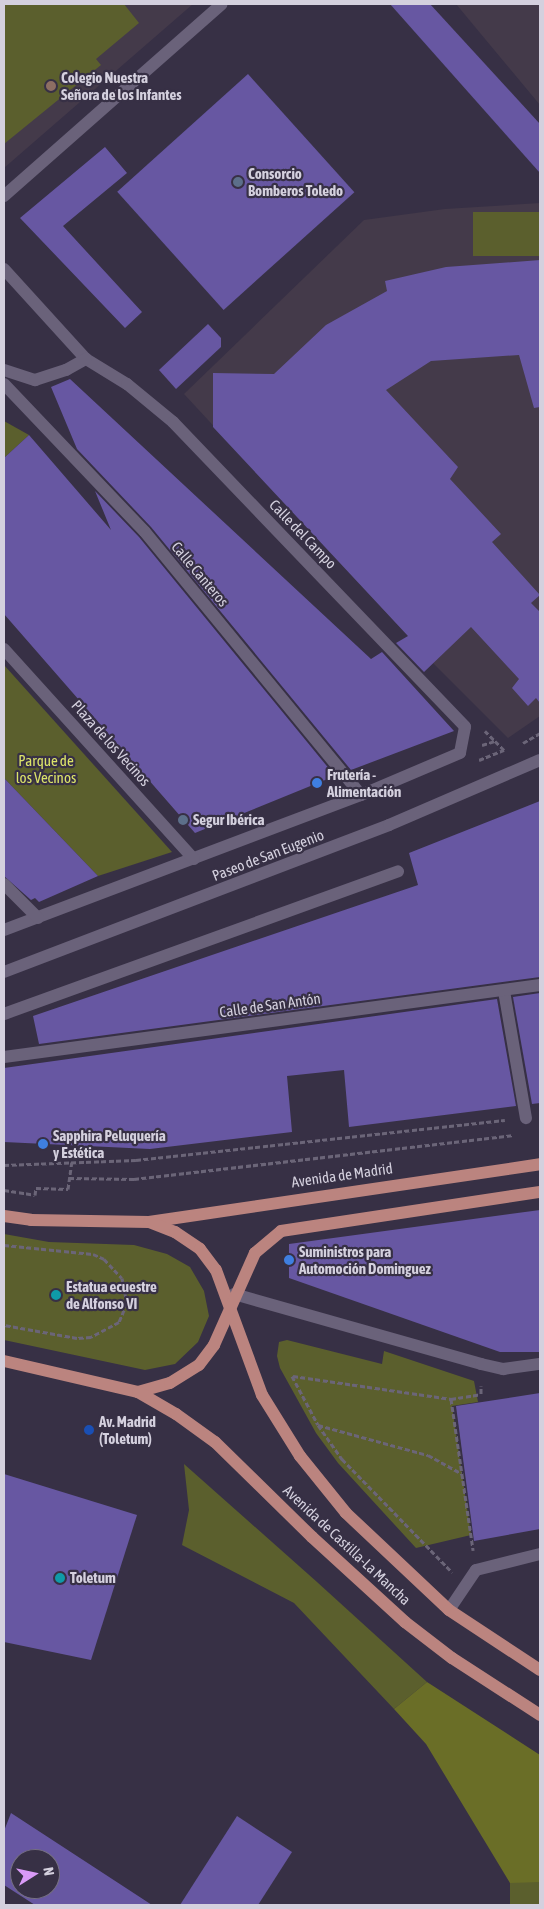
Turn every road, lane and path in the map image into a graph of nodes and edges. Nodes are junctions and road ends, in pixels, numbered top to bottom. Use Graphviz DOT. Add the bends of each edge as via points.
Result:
graph roads {
  1 [pos="222,4"];
  2 [pos="4,196"];
  3 [pos="4,270"];
  4 [pos="86,359"];
  5 [pos="4,370"];
  6 [pos="4,384"];
  7 [pos="4,649"];
  8 [pos="540,733"];
  9 [pos="521,744"];
  10 [pos="460,753"];
  11 [pos="540,760"];
  12 [pos="361,795"];
  13 [pos="194,859"];
  14 [pos="398,871"];
  15 [pos="4,884"];
  16 [pos="38,918"];
  17 [pos="4,930"];
  18 [pos="4,972"];
  19 [pos="540,985"];
  20 [pos="504,991"];
  21 [pos="4,1014"];
  22 [pos="4,1057"];
  23 [pos="526,1118"];
  24 [pos="518,1135"];
  25 [pos="72,1162"];
  26 [pos="4,1164"];
  27 [pos="540,1164"];
  28 [pos="69,1178"];
  29 [pos="4,1190"];
  30 [pos="540,1192"];
  31 [pos="4,1216"];
  32 [pos="149,1222"];
  33 [pos="4,1246"];
  34 [pos="234,1294"];
  35 [pos="228,1308"];
  36 [pos="4,1325"];
  37 [pos="4,1361"];
  38 [pos="481,1364"];
  39 [pos="540,1364"];
  40 [pos="138,1392"];
  41 [pos="451,1399"];
  42 [pos="318,1425"];
  43 [pos="462,1473"];
  44 [pos="540,1554"];
  45 [pos="476,1570"];
  46 [pos="466,1586"];
  47 [pos="450,1610"];
  48 [pos="540,1670"];
  49 [pos="540,1715"];
  1 -- 2 [label="street"];
  3 -- 4 [label="street, Calle del Campo"];
  4 -- 5 [label="street" via="66,370 35,380"];
  4 -- 10 [label="street, Calle del Campo" via="127,384 173,422 465,727"];
  6 -- 12 [label="street, Calle Canteros" via="145,532"];
  7 -- 13 [label="street, Plaza de los Vecinos"];
  8 -- 9 [label="path"];
  10 -- 12 [label="street, Paseo de San Eugenio"];
  11 -- 18 [label="street, Paseo de San Eugenio" via="389,825"];
  12 -- 13 [label="street, Paseo de San Eugenio"];
  13 -- 16 [label="street, Paseo de San Eugenio"];
  14 -- 21 [label="street"];
  15 -- 16 [label="street"];
  16 -- 17 [label="street, Paseo de San Eugenio"];
  19 -- 20 [label="street, Calle de San Antón"];
  20 -- 22 [label="street, Calle de San Antón"];
  20 -- 23 [label="street"];
  23 -- 25 [label="path" via="136,1160"];
  24 -- 28 [label="path" via="134,1179"];
  25 -- 26 [label="path"];
  25 -- 28 [label="path"];
  27 -- 32 [label="main road, Avenida de Madrid"];
  28 -- 29 [label="path" via="68,1189 36,1188 35,1195"];
  30 -- 34 [label="main road" via="281,1231 255,1253"];
  31 -- 32 [label="main road, Avenida de Madrid"];
  32 -- 35 [label="main road, Avenida de Madrid" via="175,1232 200,1249 216,1270"];
  33 -- 36 [label="path" via="93,1254 104,1259 122,1278 127,1303 119,1322 91,1337 76,1338"];
  34 -- 35 [label="main road"];
  34 -- 38 [label="street"];
  35 -- 40 [label="main road" via="214,1345 199,1365 170,1384"];
  35 -- 47 [label="main road, Avenida de Castilla-La Mancha" via="262,1395 300,1456 346,1513"];
  37 -- 40 [label="main road"];
  38 -- 39 [label="street" via="503,1369"];
  38 -- 41 [label="path" via="482,1394"];
  40 -- 49 [label="main road, Avenida de Castilla-La Mancha" via="215,1442 405,1622 452,1658"];
  41 -- 42 [label="path" via="292,1376"];
  41 -- 43 [label="path"];
  42 -- 43 [label="path" via="428,1456"];
  42 -- 46 [label="path" via="342,1459"];
  43 -- 45 [label="path"];
  44 -- 45 [label="street"];
  45 -- 46 [label="street"];
  46 -- 47 [label="street"];
  47 -- 48 [label="main road, Avenida de Castilla-La Mancha"];
}
